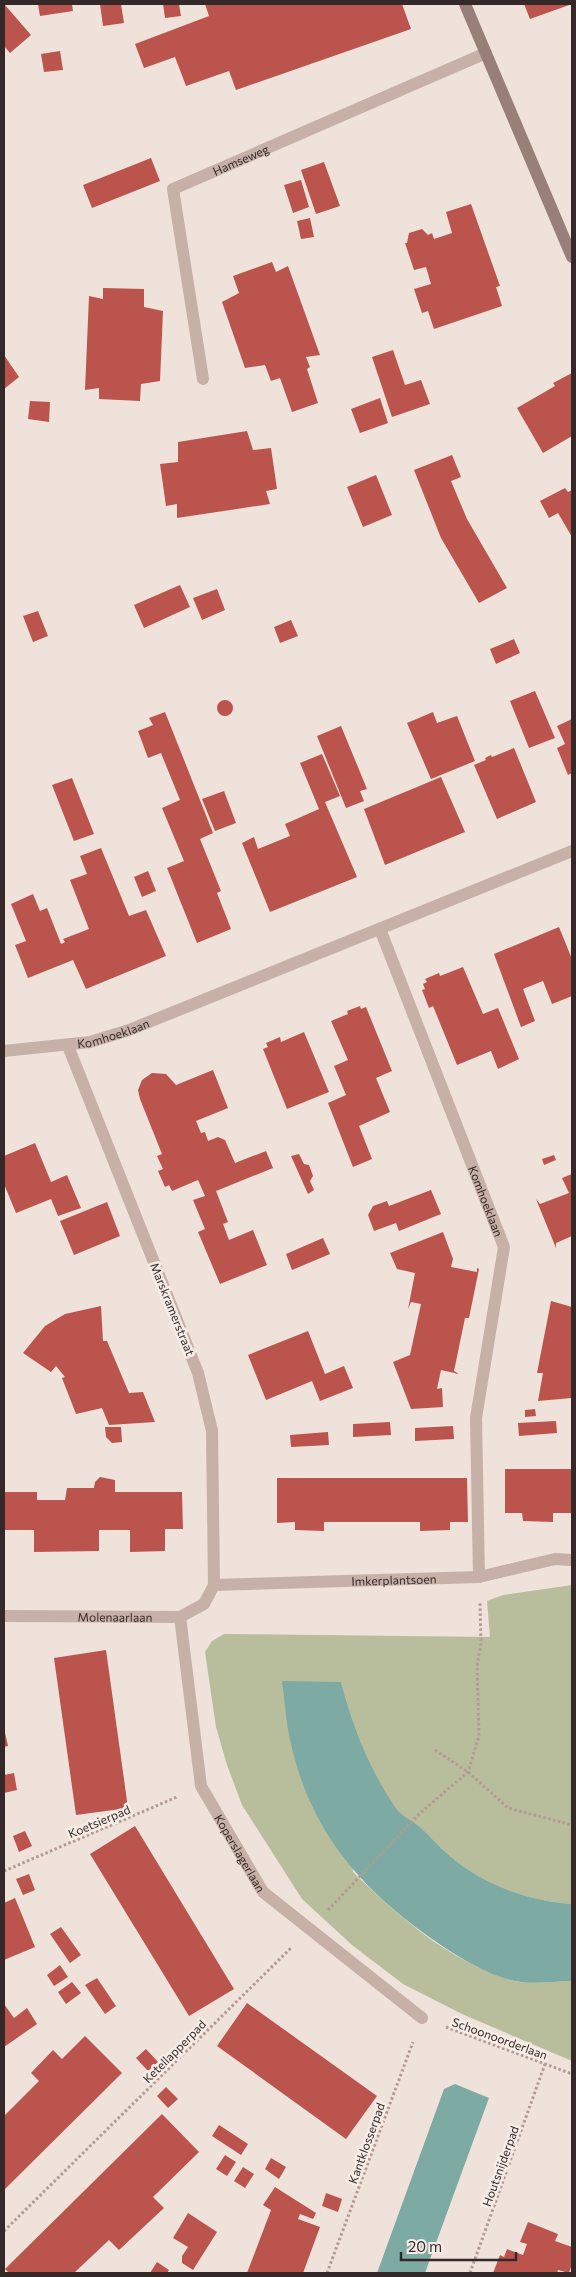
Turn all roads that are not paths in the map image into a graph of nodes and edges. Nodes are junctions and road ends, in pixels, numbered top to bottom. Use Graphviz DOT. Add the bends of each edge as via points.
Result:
graph roads {
  1 [pos="465,4"];
  2 [pos="486,53"];
  3 [pos="572,257"];
  4 [pos="203,379"];
  5 [pos="572,850"];
  6 [pos="380,929"];
  7 [pos="68,1046"];
  8 [pos="4,1051"];
  9 [pos="572,1560"];
  10 [pos="479,1577"];
  11 [pos="214,1585"];
  12 [pos="4,1616"];
  13 [pos="180,1617"];
  14 [pos="422,2018"];
  1 -- 2 [label="street"];
  2 -- 3 [label="street"];
  2 -- 4 [label="street, Hamseweg" via="173,188"];
  5 -- 6 [label="street, Komhoeklaan"];
  6 -- 7 [label="street, Komhoeklaan" via="129,1030"];
  6 -- 10 [label="street, Komhoeklaan" via="504,1247 476,1418"];
  7 -- 8 [label="street, Komhoeklaan"];
  7 -- 11 [label="street, Marskramerstraat" via="198,1373 212,1431"];
  9 -- 10 [label="street, Imkerplantsoen" via="555,1559"];
  10 -- 11 [label="street, Imkerplantsoen"];
  11 -- 13 [label="street, Molenaarlaan" via="204,1604"];
  12 -- 13 [label="street, Molenaarlaan"];
  13 -- 14 [label="street, Koperslagerlaan" via="201,1786 263,1892"];
}
